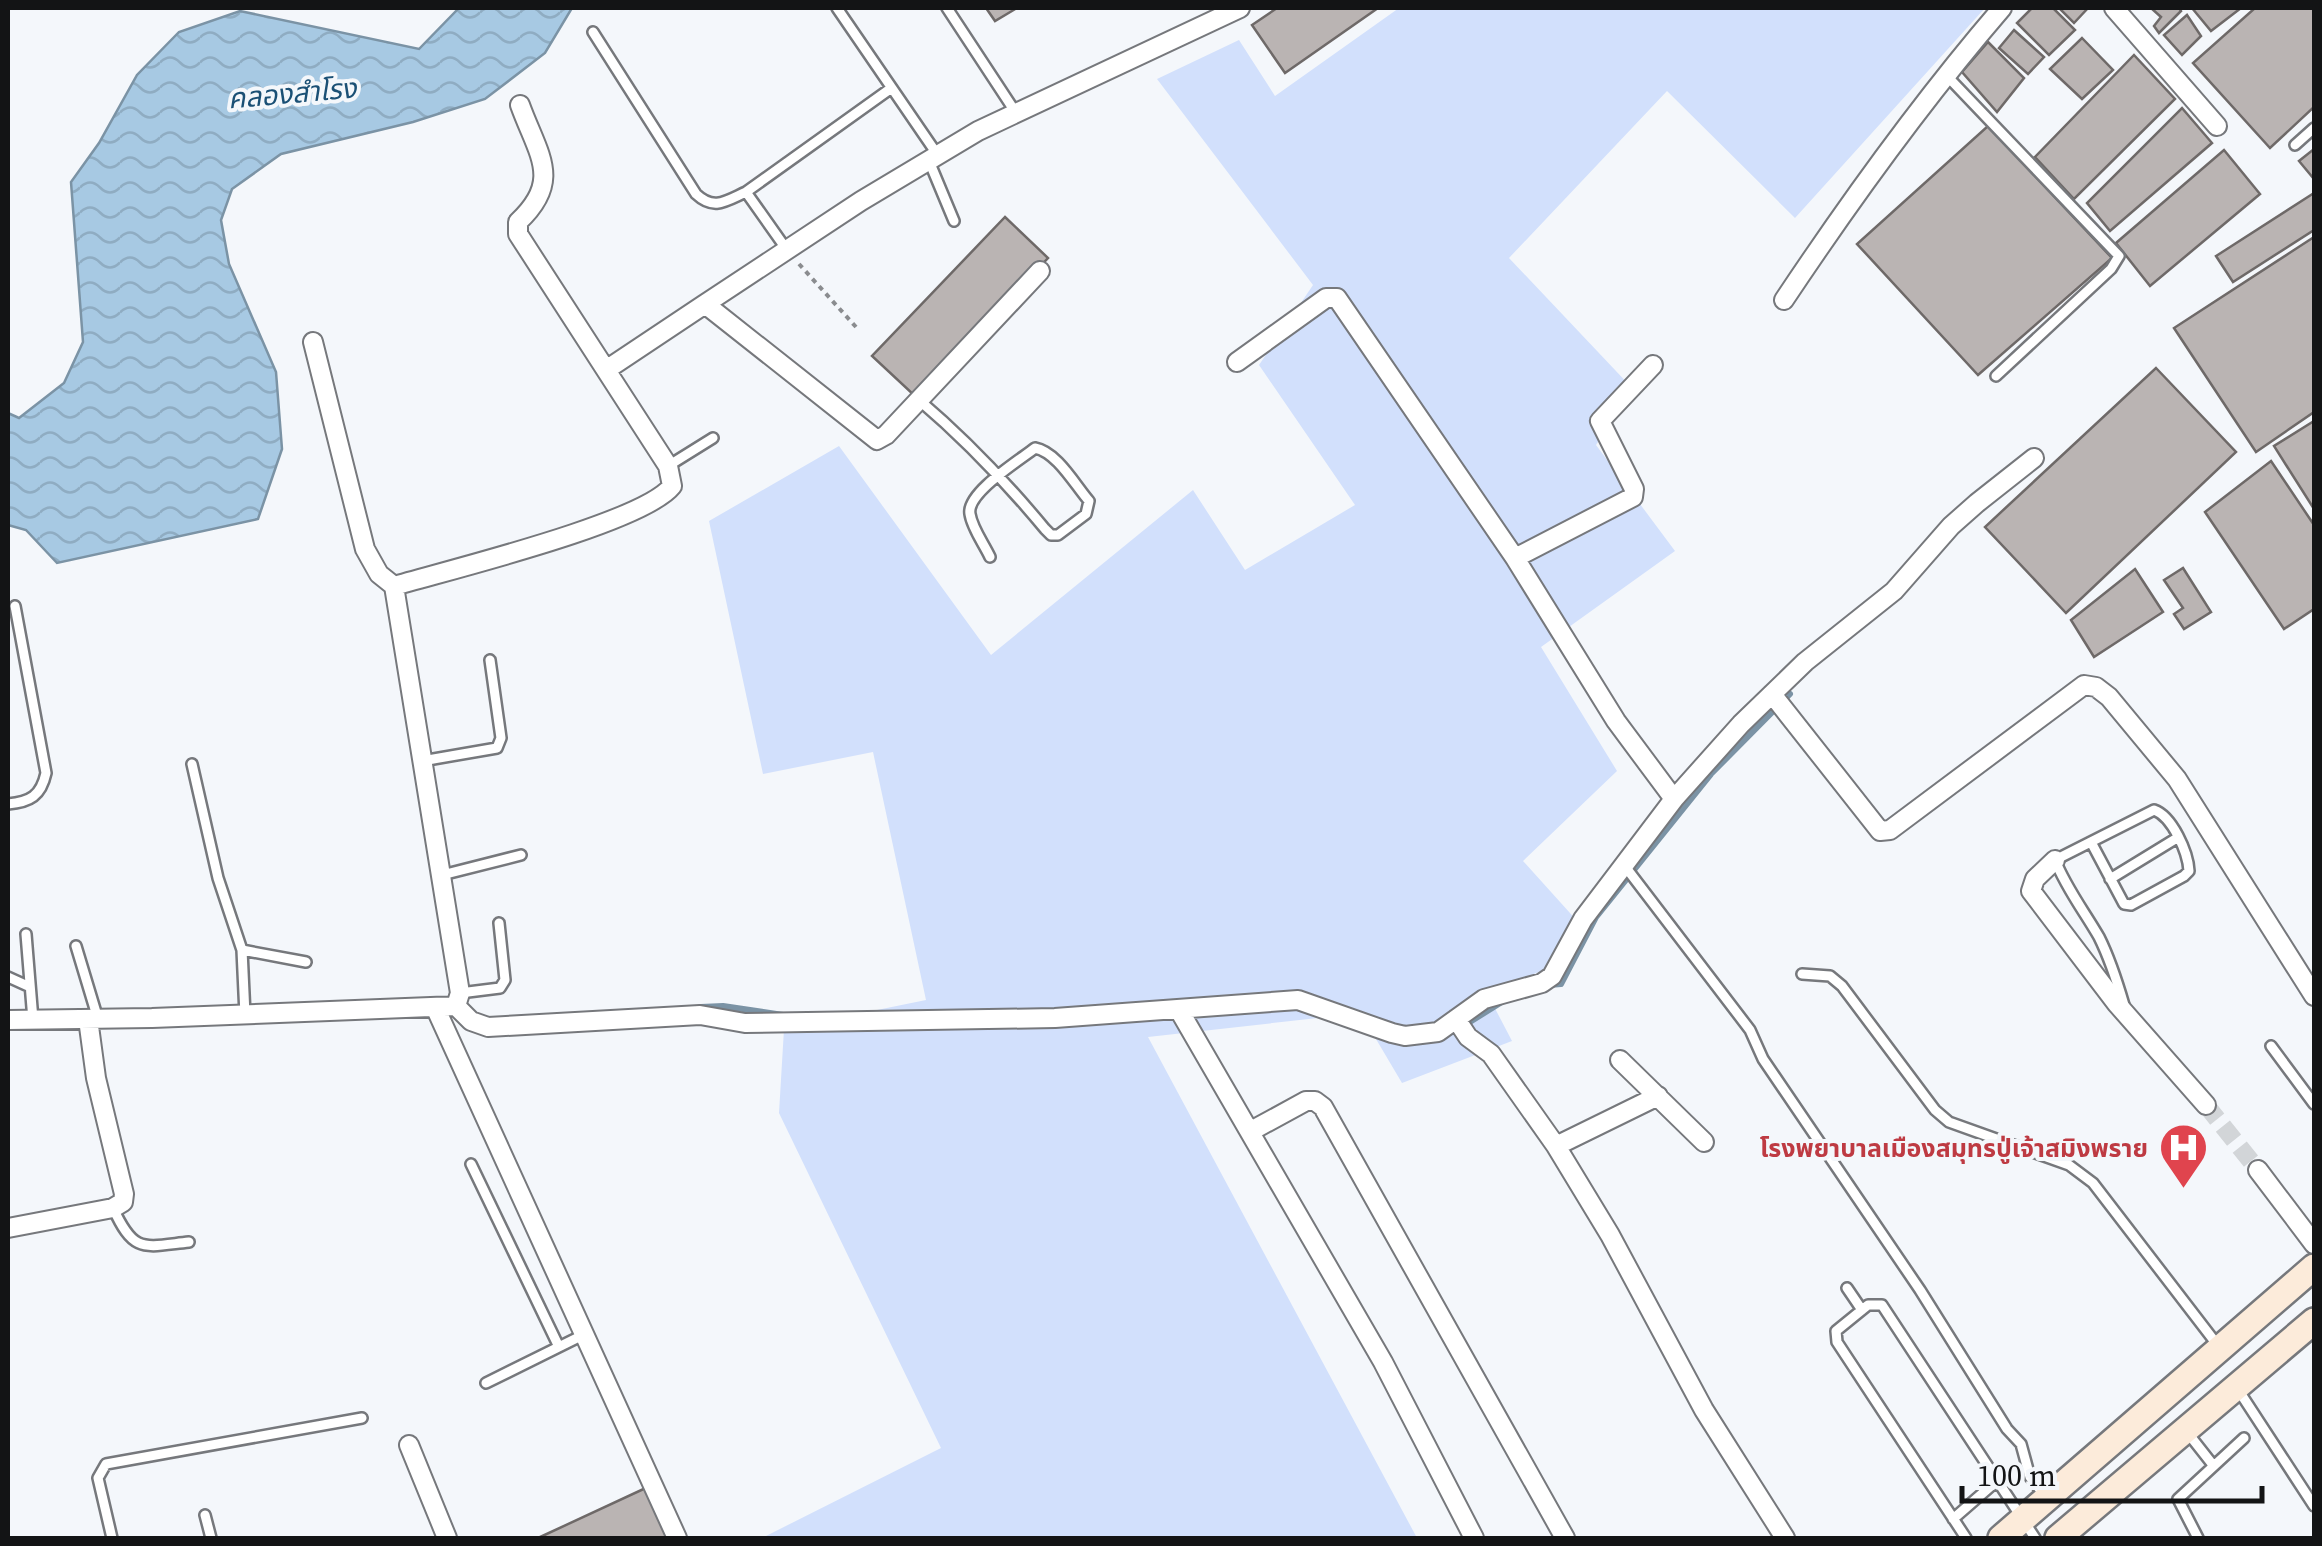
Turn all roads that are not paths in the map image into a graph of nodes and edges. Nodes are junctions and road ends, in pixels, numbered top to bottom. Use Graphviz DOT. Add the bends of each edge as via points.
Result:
graph roads {
  1 [pos="837,8"];
  2 [pos="947,8"];
  3 [pos="1240,8"];
  4 [pos="2002,8"];
  5 [pos="2114,8"];
  6 [pos="593,32"];
  7 [pos="1946,74"];
  8 [pos="890,89"];
  9 [pos="520,105"];
  10 [pos="1016,113"];
  11 [pos="2217,126"];
  12 [pos="2314,128"];
  13 [pos="2295,144"];
  14 [pos="934,159"];
  15 [pos="746,192"];
  16 [pos="954,221"];
  17 [pos="787,250"];
  18 [pos="1040,271"];
  19 [pos="1784,300"];
  20 [pos="704,304"];
  21 [pos="313,342"];
  22 [pos="1237,362"];
  23 [pos="1653,365"];
  24 [pos="606,370"];
  25 [pos="1996,376"];
  26 [pos="919,400"];
  27 [pos="713,438"];
  28 [pos="2034,458"];
  29 [pos="668,466"];
  30 [pos="1000,475"];
  31 [pos="990,557"];
  32 [pos="1515,558"];
  33 [pos="394,586"];
  34 [pos="15,606"];
  35 [pos="490,660"];
  36 [pos="1777,699"];
  37 [pos="422,761"];
  38 [pos="192,764"];
  39 [pos="1674,799"];
  40 [pos="8,804"];
  41 [pos="2177,838"];
  42 [pos="2091,842"];
  43 [pos="521,854"];
  44 [pos="2055,860"];
  45 [pos="1629,872"];
  46 [pos="442,875"];
  47 [pos="2110,879"];
  48 [pos="499,923"];
  49 [pos="26,934"];
  50 [pos="76,946"];
  51 [pos="242,950"];
  52 [pos="306,962"];
  53 [pos="1802,974"];
  54 [pos="8,978"];
  55 [pos="30,987"];
  56 [pos="2314,996"];
  57 [pos="458,999"];
  58 [pos="435,1007"];
  59 [pos="2126,1014"];
  60 [pos="246,1015"];
  61 [pos="93,1019"];
  62 [pos="1185,1019"];
  63 [pos="8,1020"];
  64 [pos="33,1020"];
  65 [pos="1461,1026"];
  66 [pos="2272,1046"];
  67 [pos="1620,1060"];
  68 [pos="1658,1096"];
  69 [pos="2314,1104"];
  70 [pos="2206,1105"];
  71 [pos="1251,1131"];
  72 [pos="1704,1142"];
  73 [pos="1556,1146"];
  74 [pos="471,1164"];
  75 [pos="2258,1170"];
  76 [pos="113,1208"];
  77 [pos="8,1228"];
  78 [pos="190,1242"];
  79 [pos="2314,1244"];
  80 [pos="2314,1267"];
  81 [pos="1848,1288"];
  82 [pos="1862,1310"];
  83 [pos="2314,1321"];
  84 [pos="583,1335"];
  85 [pos="559,1347"];
  86 [pos="2221,1349"];
  87 [pos="486,1383"];
  88 [pos="2236,1387"];
  89 [pos="362,1418"];
  90 [pos="2185,1430"];
  91 [pos="2244,1438"];
  92 [pos="409,1444"];
  93 [pos="2213,1465"];
  94 [pos="1999,1479"];
  95 [pos="2048,1499"];
  96 [pos="2314,1506"];
  97 [pos="205,1515"];
  98 [pos="1953,1519"];
  99 [pos="2029,1529"];
  100 [pos="1782,1537"];
  101 [pos="112,1538"];
  102 [pos="211,1538"];
  103 [pos="447,1538"];
  104 [pos="677,1538"];
  105 [pos="1474,1538"];
  106 [pos="1565,1538"];
  107 [pos="1966,1538"];
  108 [pos="2001,1538"];
  109 [pos="2058,1538"];
  110 [pos="2198,1538"];
  1 -- 8 [label="lane"];
  2 -- 10 [label="lane"];
  3 -- 10 [label="street"];
  4 -- 7 [label="street"];
  5 -- 11 [label="street"];
  6 -- 15 [label="lane" via="696,194 716,205"];
  7 -- 19 [label="street" via="1849,200"];
  7 -- 25 [label="lane" via="2118,256"];
  8 -- 14 [label="lane"];
  8 -- 15 [label="lane"];
  9 -- 24 [label="street" via="544,180 537,204 518,222 518,234"];
  10 -- 14 [label="street"];
  12 -- 13 [label="lane"];
  14 -- 16 [label="lane"];
  14 -- 17 [label="street"];
  15 -- 17 [label="lane"];
  17 -- 20 [label="street"];
  18 -- 26 [label="street"];
  20 -- 24 [label="street"];
  20 -- 26 [label="street" via="877,440"];
  21 -- 33 [label="street" via="364,549"];
  22 -- 32 [label="street" via="1326,298 1337,298"];
  23 -- 32 [label="street" via="1600,422 1633,497"];
  24 -- 29 [label="street"];
  26 -- 30 [label="lane"];
  27 -- 29 [label="lane"];
  28 -- 36 [label="street" via="1951,526 1894,591 1805,662"];
  29 -- 33 [label="street" via="672,486 666,494 626,514"];
  30 -- 30 [label="lane" via="1051,535 1090,508 1042,448"];
  30 -- 31 [label="lane" via="969,504"];
  32 -- 39 [label="street" via="1616,721"];
  33 -- 37 [label="street"];
  34 -- 40 [label="lane" via="46,773 36,796"];
  35 -- 37 [label="lane" via="497,748"];
  36 -- 39 [label="street"];
  36 -- 56 [label="street" via="1873,825 1890,830 2084,685 2096,687 2177,779"];
  37 -- 46 [label="street"];
  38 -- 51 [label="lane"];
  39 -- 45 [label="street"];
  41 -- 42 [label="lane" via="2168,818 2154,810"];
  41 -- 47 [label="lane"];
  41 -- 47 [label="lane" via="2189,863 2184,876 2132,904 2120,902"];
  42 -- 44 [label="lane"];
  42 -- 47 [label="lane"];
  43 -- 46 [label="lane"];
  44 -- 59 [label="lane" via="2115,973"];
  44 -- 59 [label="street" via="2031,890"];
  45 -- 65 [label="street" via="1584,920 1552,976 1484,999"];
  45 -- 95 [label="lane" via="1750,1030 1763,1059 2021,1444 2030,1477"];
  46 -- 57 [label="street"];
  48 -- 57 [label="lane" via="500,988"];
  49 -- 55 [label="lane"];
  50 -- 61 [label="lane"];
  51 -- 52 [label="lane"];
  51 -- 60 [label="lane"];
  53 -- 86 [label="lane" via="1830,976 1842,986 1949,1122 2069,1164 2094,1182"];
  54 -- 55 [label="lane"];
  55 -- 64 [label="lane"];
  57 -- 58 [label="street"];
  57 -- 62 [label="street" via="472,1022 488,1026 700,1014 744,1023"];
  58 -- 60 [label="street"];
  58 -- 84 [label="street"];
  59 -- 70 [label="street"];
  60 -- 61 [label="street"];
  61 -- 64 [label="street"];
  61 -- 76 [label="street" via="96,1078 124,1194"];
  62 -- 65 [label="street" via="1298,1000 1406,1036"];
  62 -- 71 [label="street"];
  63 -- 64 [label="street"];
  65 -- 73 [label="street" via="1491,1054"];
  66 -- 69 [label="lane"];
  67 -- 68 [label="street"];
  68 -- 72 [label="street"];
  68 -- 73 [label="street"];
  71 -- 105 [label="street"];
  71 -- 106 [label="street" via="1306,1101 1323,1107"];
  73 -- 100 [label="street"];
  74 -- 85 [label="lane"];
  75 -- 79 [label="street"];
  76 -- 77 [label="street"];
  76 -- 78 [label="lane" via="133,1241"];
  80 -- 86 [label="main road"];
  81 -- 82 [label="lane"];
  82 -- 94 [label="lane" via="1882,1305"];
  82 -- 98 [label="lane" via="1836,1331 1837,1342"];
  83 -- 88 [label="main road"];
  84 -- 85 [label="lane"];
  84 -- 104 [label="street"];
  85 -- 87 [label="lane"];
  86 -- 95 [label="main road"];
  88 -- 90 [label="main road"];
  88 -- 96 [label="lane"];
  89 -- 101 [label="lane" via="106,1464 98,1478"];
  90 -- 93 [label="lane"];
  90 -- 109 [label="main road"];
  91 -- 93 [label="lane"];
  92 -- 103 [label="street"];
  93 -- 110 [label="lane" via="2178,1499"];
  94 -- 98 [label="lane"];
  94 -- 99 [label="lane"];
  95 -- 99 [label="main road"];
  97 -- 102 [label="lane"];
  98 -- 107 [label="lane"];
  99 -- 108 [label="main road"];
}
